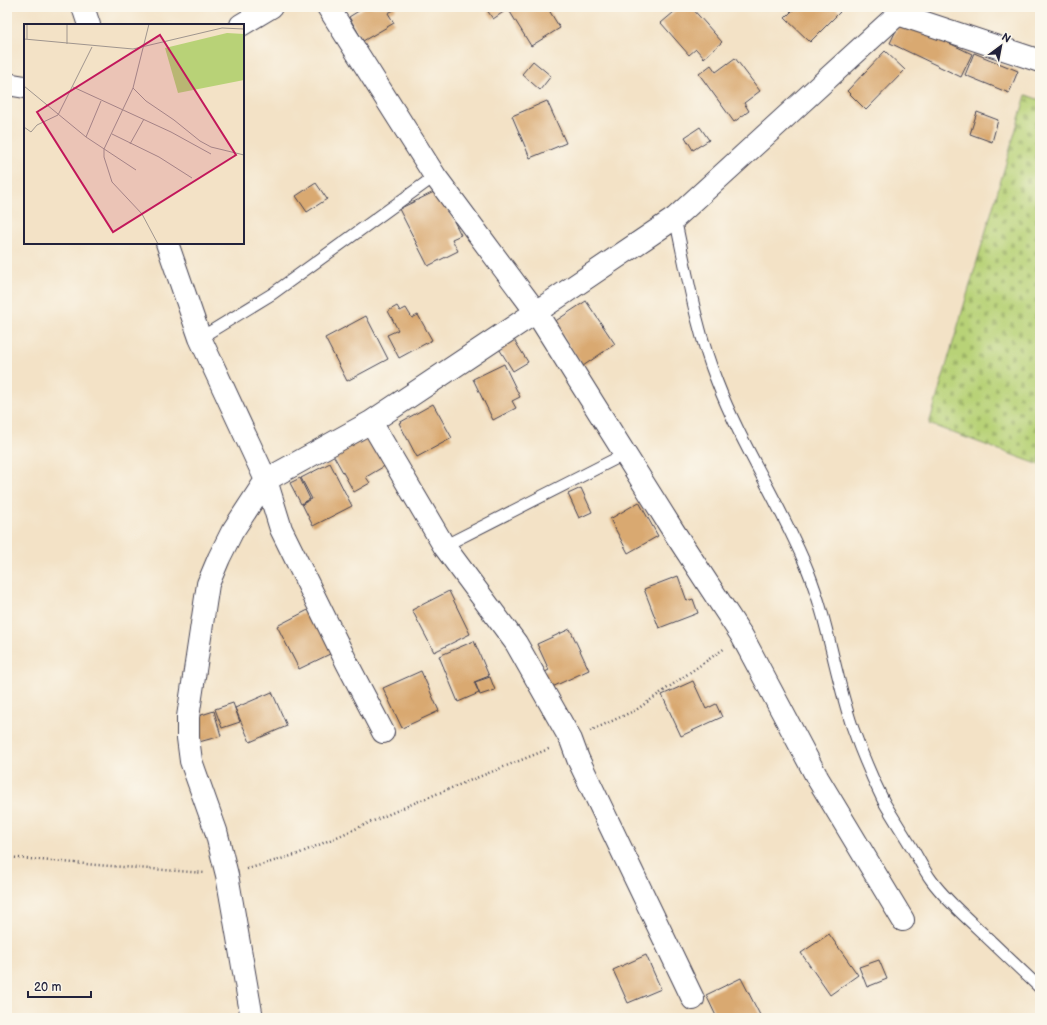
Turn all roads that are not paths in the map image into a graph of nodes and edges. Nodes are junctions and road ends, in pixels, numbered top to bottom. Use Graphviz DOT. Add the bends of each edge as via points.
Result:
graph roads {
  1 [pos="83,7"];
  2 [pos="271,7"];
  3 [pos="328,7"];
  4 [pos="895,9"];
  5 [pos="90,24"];
  6 [pos="243,24"];
  7 [pos="1040,61"];
  8 [pos="7,84"];
  9 [pos="24,87"];
  10 [pos="435,176"];
  11 [pos="675,218"];
  12 [pos="167,244"];
  13 [pos="536,312"];
  14 [pos="200,338"];
  15 [pos="371,422"];
  16 [pos="625,454"];
  17 [pos="266,480"];
  18 [pos="444,546"];
  19 [pos="383,732"];
  20 [pos="903,920"];
  21 [pos="1040,988"];
  22 [pos="693,999"];
  23 [pos="252,1018"];
  1 -- 5 [label="street"];
  2 -- 6 [label="street"];
  3 -- 10 [label="street"];
  4 -- 7 [label="street"];
  4 -- 11 [label="street"];
  8 -- 9 [label="street"];
  10 -- 13 [label="street"];
  10 -- 14 [label="lane" via="272,294"];
  11 -- 13 [label="street"];
  11 -- 21 [label="lane" via="697,324 708,358 730,412 808,570 826,624 852,727 884,802 932,880 965,916"];
  12 -- 14 [label="street"];
  13 -- 15 [label="street"];
  13 -- 16 [label="street"];
  14 -- 17 [label="street"];
  15 -- 17 [label="street"];
  15 -- 18 [label="street"];
  16 -- 18 [label="lane"];
  16 -- 20 [label="street" via="742,636 818,779"];
  17 -- 19 [label="street" via="281,529"];
  17 -- 23 [label="street" via="232,532 208,584 188,717 191,761 216,831 227,875"];
  18 -- 22 [label="street" via="516,643 571,740"];
}
